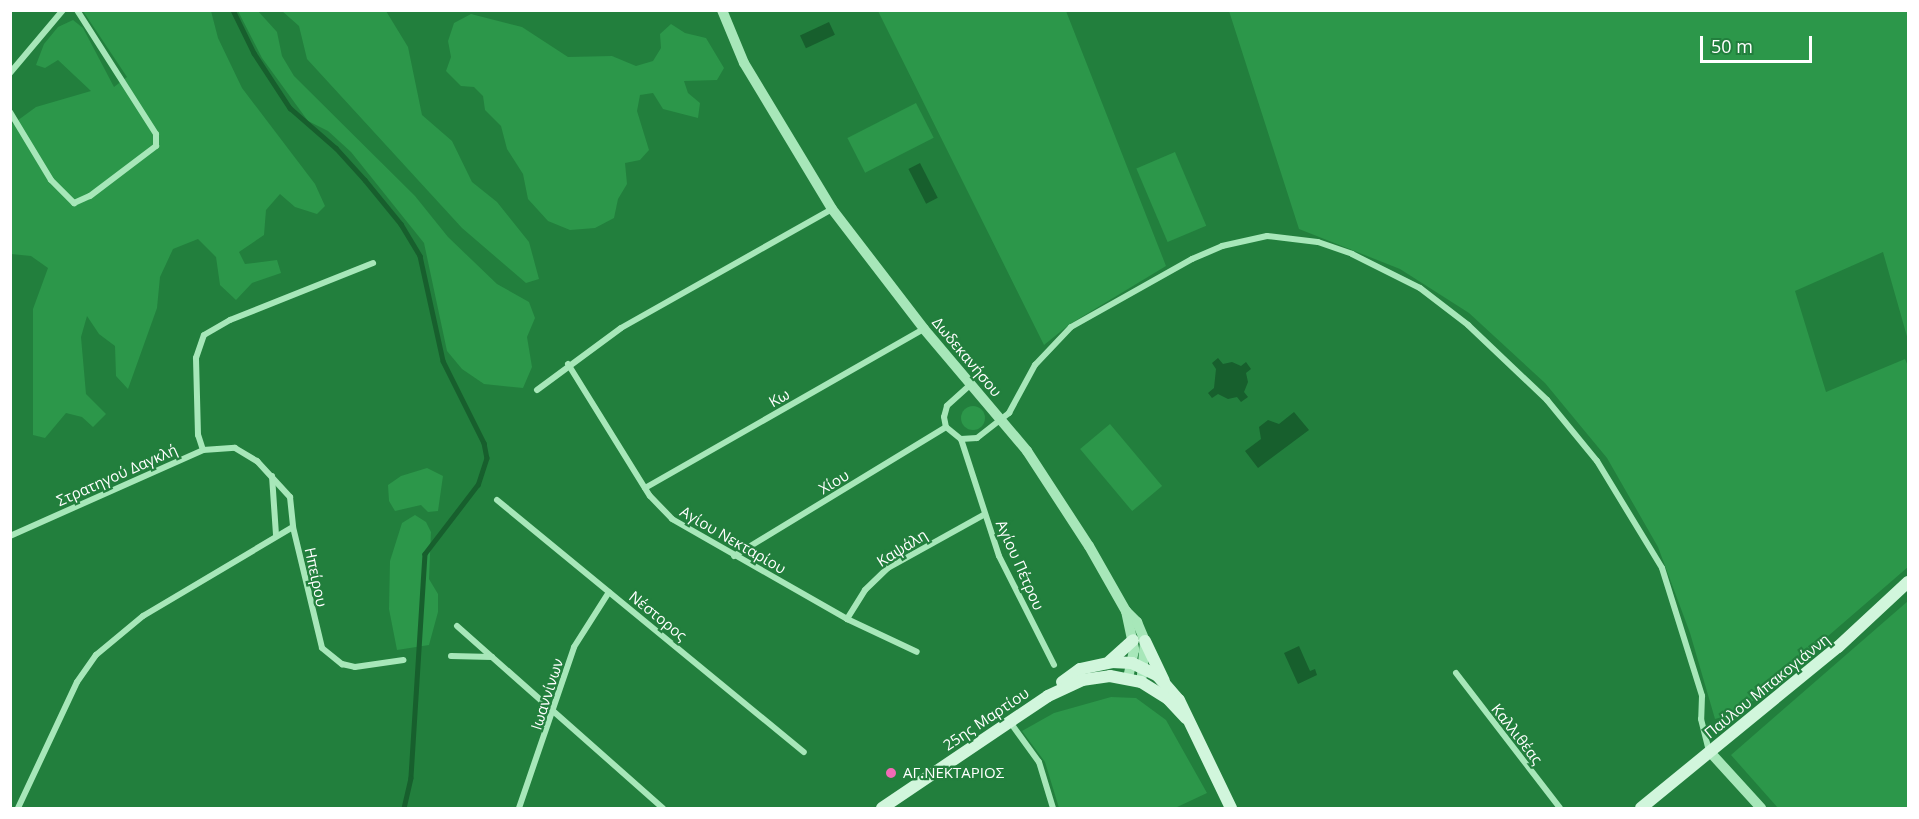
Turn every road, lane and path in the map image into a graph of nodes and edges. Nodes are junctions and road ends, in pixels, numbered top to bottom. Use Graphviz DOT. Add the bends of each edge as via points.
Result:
graph roads {
  1 [pos="63,10"];
  2 [pos="77,10"];
  3 [pos="722,10"];
  4 [pos="10,74"];
  5 [pos="10,112"];
  6 [pos="832,209"];
  7 [pos="373,263"];
  8 [pos="924,329"];
  9 [pos="568,364"];
  10 [pos="970,385"];
  11 [pos="537,390"];
  12 [pos="1000,420"];
  13 [pos="946,427"];
  14 [pos="961,439"];
  15 [pos="235,448"];
  16 [pos="203,450"];
  17 [pos="272,476"];
  18 [pos="645,488"];
  19 [pos="497,500"];
  20 [pos="984,514"];
  21 [pos="293,527"];
  22 [pos="276,534"];
  23 [pos="10,536"];
  24 [pos="734,556"];
  25 [pos="1908,582"];
  26 [pos="609,592"];
  27 [pos="847,619"];
  28 [pos="457,627"];
  29 [pos="1139,641"];
  30 [pos="917,651"];
  31 [pos="451,656"];
  32 [pos="492,657"];
  33 [pos="403,660"];
  34 [pos="1108,662"];
  35 [pos="1132,663"];
  36 [pos="1054,664"];
  37 [pos="1144,669"];
  38 [pos="1456,673"];
  39 [pos="1135,680"];
  40 [pos="1165,682"];
  41 [pos="1048,696"];
  42 [pos="554,715"];
  43 [pos="1186,718"];
  44 [pos="1010,722"];
  45 [pos="804,752"];
  46 [pos="1710,752"];
  47 [pos="18,808"];
  48 [pos="519,808"];
  49 [pos="663,808"];
  50 [pos="882,808"];
  51 [pos="1053,808"];
  52 [pos="1231,808"];
  53 [pos="1560,808"];
  54 [pos="1641,808"];
  55 [pos="1761,808"];
  1 -- 4 [label="street"];
  2 -- 5 [label="street" via="156,134 156,146 90,196 74,203 51,180"];
  3 -- 6 [label="street, Δωδεκανήσου" via="744,63"];
  6 -- 8 [label="street, Δωδεκανήσου"];
  6 -- 9 [label="street" via="621,328"];
  7 -- 16 [label="street" via="230,320 204,335 196,358 198,435"];
  8 -- 10 [label="street, Δωδεκανήσου"];
  8 -- 18 [label="street, Κω"];
  9 -- 11 [label="street"];
  9 -- 18 [label="street, Αγίου Νεκταρίου"];
  10 -- 12 [label="street, Δωδεκανήσου"];
  10 -- 13 [label="street" via="947,406"];
  12 -- 14 [label="street" via="976,438"];
  12 -- 29 [label="street, Δωδεκανήσου" via="1027,451 1077,527"];
  12 -- 46 [label="street" via="1009,413 1041,357 1071,327 1192,259 1222,246 1267,236 1318,242 1352,254 1420,288 1468,325 1547,400 1598,461 1662,568 1702,696 1701,719"];
  13 -- 14 [label="street"];
  13 -- 24 [label="street, Χίου"];
  14 -- 20 [label="street, Αγίου Πέτρου"];
  15 -- 16 [label="street, Στρατηγού Δαγκλή"];
  15 -- 17 [label="street, Ηπείρου"];
  16 -- 23 [label="street, Στρατηγού Δαγκλή"];
  17 -- 21 [label="street, Ηπείρου" via="290,497"];
  17 -- 22 [label="street"];
  18 -- 24 [label="street, Αγίου Νεκταρίου" via="672,519"];
  19 -- 26 [label="street, Νέστορος"];
  20 -- 27 [label="street, Καψάλη" via="888,568 865,590"];
  20 -- 36 [label="street, Αγίου Πέτρου" via="999,556"];
  21 -- 22 [label="street"];
  21 -- 33 [label="street, Ηπείρου" via="322,648 342,664 355,667"];
  22 -- 47 [label="street" via="143,615 96,655 68,701"];
  24 -- 27 [label="street, Αγίου Νεκταρίου"];
  25 -- 46 [label="main road, Παύλου Μπακογιάννη" via="1838,647"];
  26 -- 42 [label="street, Ιωαννίνων" via="578,639"];
  26 -- 45 [label="street, Νέστορος"];
  27 -- 30 [label="street, Αγίου Νεκταρίου"];
  28 -- 32 [label="street"];
  29 -- 34 [label="main road"];
  29 -- 35 [label="street"];
  29 -- 37 [label="street"];
  29 -- 40 [label="main road"];
  31 -- 32 [label="street"];
  32 -- 42 [label="street"];
  34 -- 35 [label="main road, 25ης Μαρτίου"];
  34 -- 41 [label="main road, 25ης Μαρτίου" via="1080,669"];
  35 -- 37 [label="main road, 25ης Μαρτίου"];
  35 -- 39 [label="street"];
  37 -- 39 [label="street"];
  37 -- 40 [label="main road, 25ης Μαρτίου"];
  38 -- 53 [label="street, Καλλιθέας"];
  39 -- 41 [label="main road, 25ης Μαρτίου" via="1091,677"];
  39 -- 43 [label="main road, 25ης Μαρτίου" via="1168,699"];
  40 -- 43 [label="main road, 25ης Μαρτίου" via="1175,693"];
  41 -- 44 [label="main road, 25ης Μαρτίου"];
  42 -- 48 [label="street, Ιωαννίνων"];
  42 -- 49 [label="street"];
  43 -- 52 [label="main road, 25ης Μαρτίου"];
  44 -- 50 [label="main road, 25ης Μαρτίου"];
  44 -- 51 [label="street" via="1039,762"];
  46 -- 54 [label="main road, Παύλου Μπακογιάννη"];
  46 -- 55 [label="street"];
}
